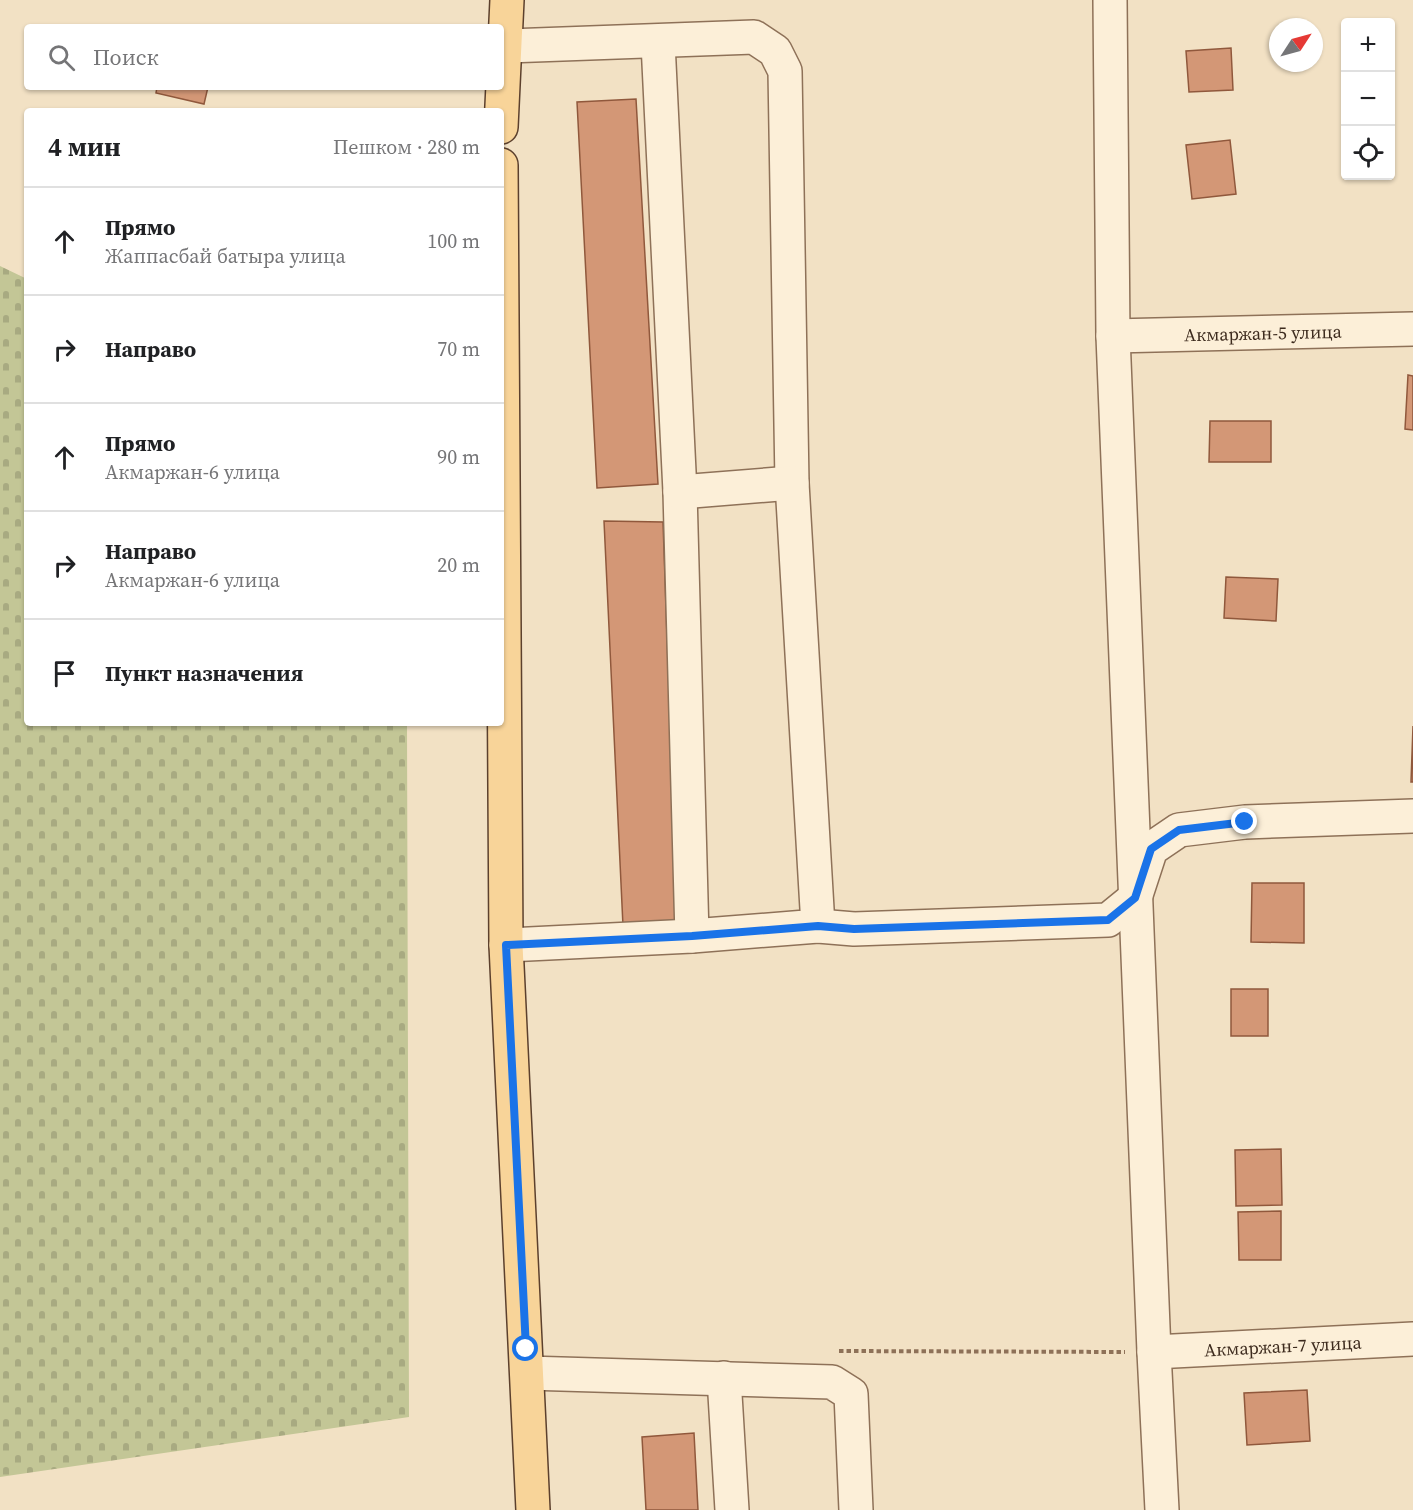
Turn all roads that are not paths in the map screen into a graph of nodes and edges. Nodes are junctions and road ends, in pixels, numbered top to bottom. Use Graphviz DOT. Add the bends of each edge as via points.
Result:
graph roads {
  1 [pos="507,0"];
  2 [pos="1110,0"];
  3 [pos="658,43"];
  4 [pos="505,46"];
  5 [pos="504,66"];
  6 [pos="503,90"];
  7 [pos="502,108"];
  8 [pos="1413,329"];
  9 [pos="1113,336"];
  10 [pos="792,483"];
  11 [pos="680,492"];
  12 [pos="504,633"];
  13 [pos="1413,816"];
  14 [pos="1135,898"];
  15 [pos="818,926"];
  16 [pos="692,936"];
  17 [pos="506,945"];
  18 [pos="1413,1339"];
  19 [pos="1154,1352"];
  20 [pos="527,1373"];
  21 [pos="724,1378"];
  22 [pos="533,1510"];
  23 [pos="732,1510"];
  24 [pos="856,1510"];
  25 [pos="1162,1510"];
  1 -- 4 [label="main road"];
  2 -- 9 [label="street"];
  3 -- 4 [label="street"];
  3 -- 10 [label="street" via="754,37 775,51 785,71"];
  3 -- 11 [label="street"];
  4 -- 5 [label="main road"];
  6 -- 7 [label="main road"];
  8 -- 9 [label="street, Акмаржан-5 улица"];
  9 -- 14 [label="street"];
  10 -- 11 [label="street"];
  10 -- 15 [label="street"];
  11 -- 16 [label="street"];
  12 -- 17 [label="main road"];
  13 -- 14 [label="street" via="1245,822 1179,830 1151,849"];
  14 -- 15 [label="street" via="1108,920 854,929"];
  14 -- 19 [label="street"];
  15 -- 16 [label="street"];
  16 -- 17 [label="street"];
  17 -- 20 [label="main road"];
  18 -- 19 [label="street, Акмаржан-7 улица"];
  19 -- 25 [label="street"];
  20 -- 21 [label="street"];
  20 -- 22 [label="main road"];
  21 -- 23 [label="street"];
  21 -- 24 [label="street" via="832,1382 851,1394"];
}
